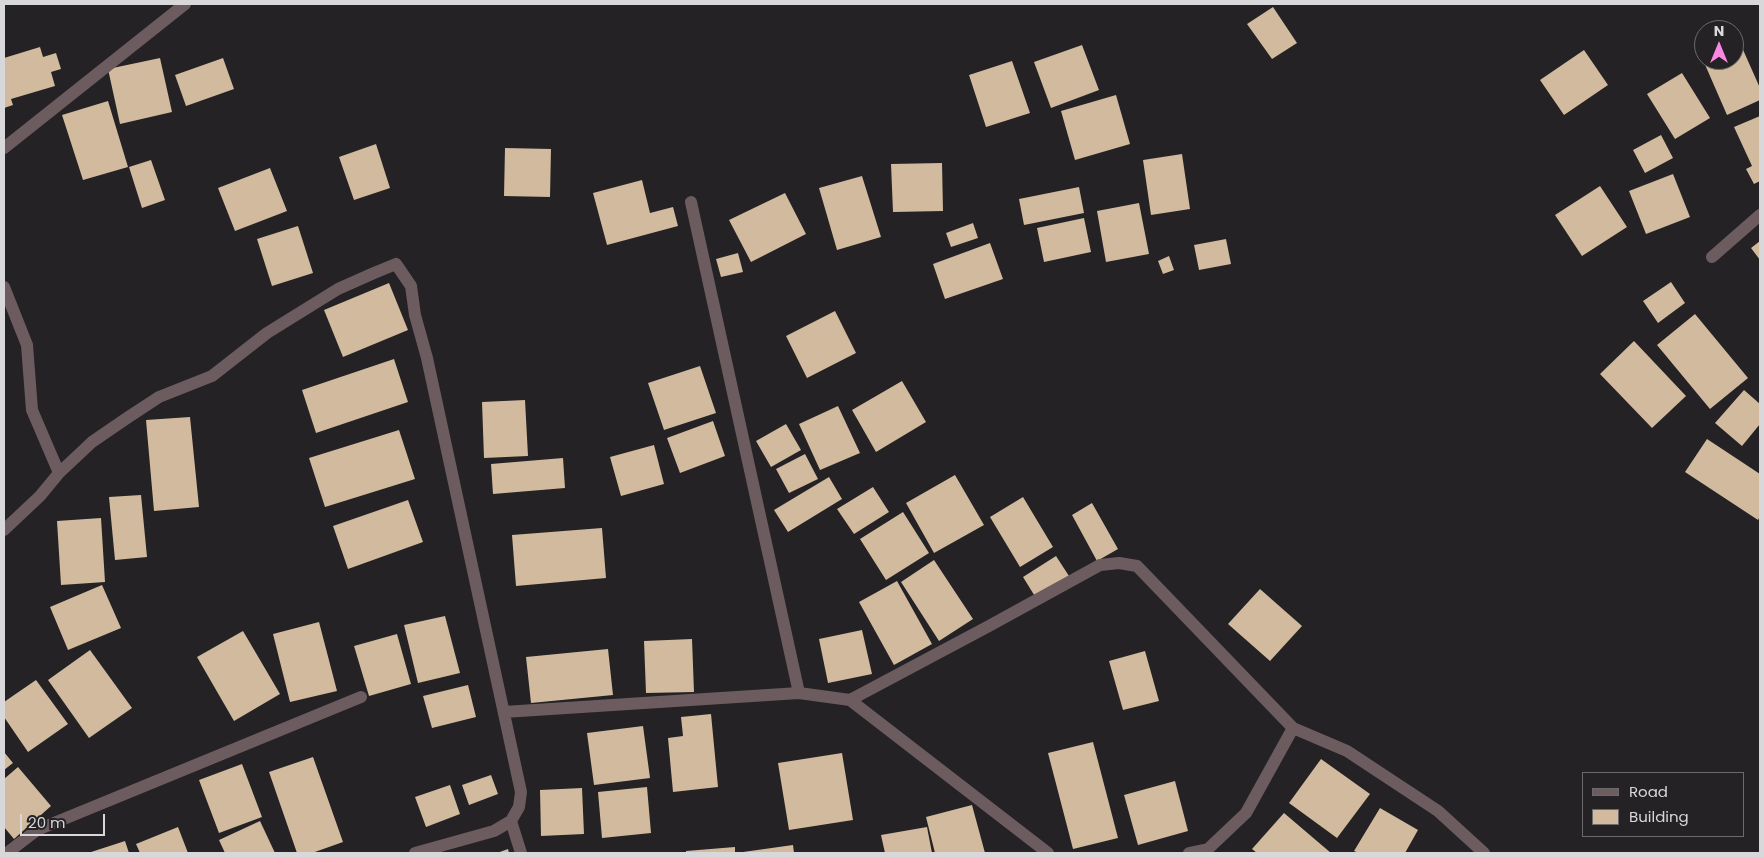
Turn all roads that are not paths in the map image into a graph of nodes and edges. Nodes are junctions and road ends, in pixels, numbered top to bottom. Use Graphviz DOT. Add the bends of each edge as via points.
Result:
graph roads {
  1 [pos="185,4"];
  2 [pos="4,148"];
  3 [pos="691,202"];
  4 [pos="1760,215"];
  5 [pos="1712,257"];
  6 [pos="4,287"];
  7 [pos="60,473"];
  8 [pos="4,530"];
  9 [pos="799,694"];
  10 [pos="361,697"];
  11 [pos="850,700"];
  12 [pos="504,712"];
  13 [pos="1292,728"];
  14 [pos="511,821"];
  15 [pos="1208,851"];
  16 [pos="7,853"];
  17 [pos="415,853"];
  18 [pos="521,853"];
  19 [pos="1048,853"];
  20 [pos="1189,853"];
  21 [pos="1484,853"];
  1 -- 2 [label="street"];
  3 -- 9 [label="street"];
  4 -- 5 [label="street"];
  6 -- 7 [label="street" via="27,345 32,410"];
  7 -- 8 [label="street"];
  7 -- 12 [label="street" via="92,442 159,397 212,376 267,334 338,289 396,264 411,286"];
  9 -- 11 [label="street"];
  9 -- 12 [label="street"];
  10 -- 16 [label="street" via="37,830"];
  11 -- 13 [label="street" via="1100,564 1119,563 1137,566"];
  11 -- 19 [label="street"];
  12 -- 14 [label="street" via="521,792 519,807"];
  13 -- 15 [label="street" via="1246,812"];
  13 -- 21 [label="street" via="1347,751 1438,811"];
  14 -- 17 [label="street" via="494,831"];
  14 -- 18 [label="street"];
  15 -- 20 [label="street"];
}
